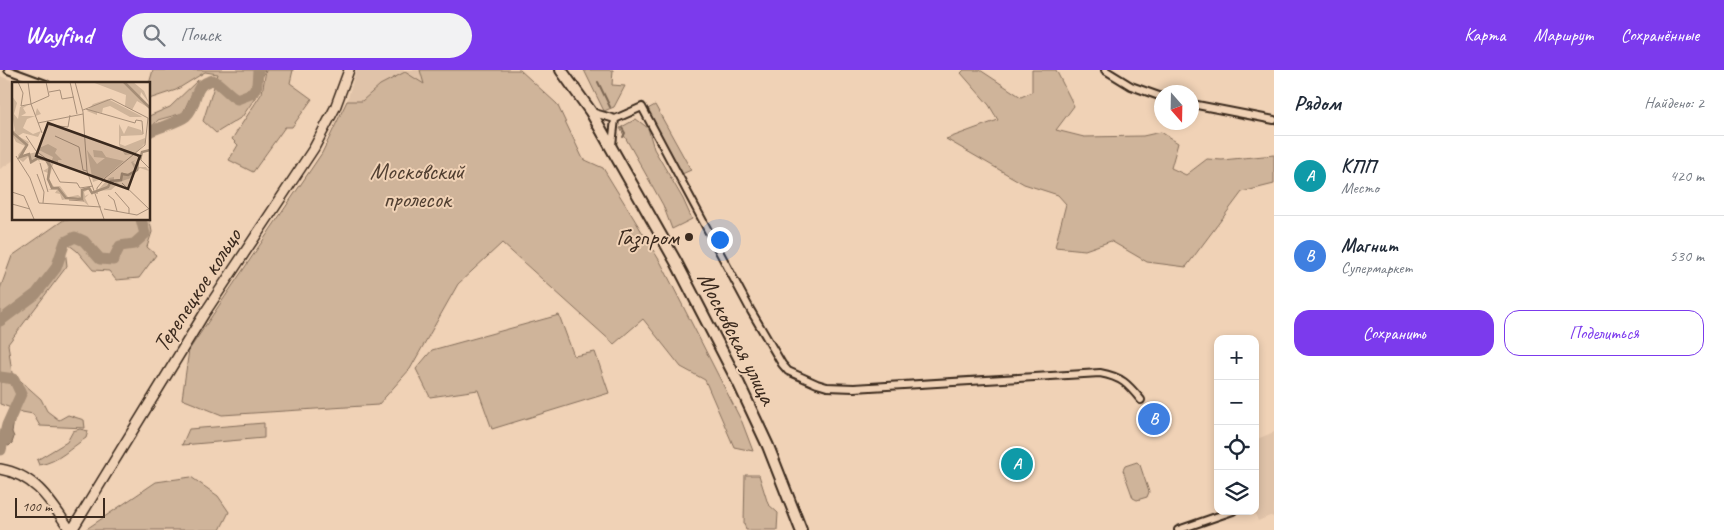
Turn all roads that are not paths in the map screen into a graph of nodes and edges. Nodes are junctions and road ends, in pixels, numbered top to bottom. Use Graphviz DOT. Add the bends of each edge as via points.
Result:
graph roads {
  1 [pos="8,70"];
  2 [pos="349,70"];
  3 [pos="561,70"];
  4 [pos="1105,70"];
  5 [pos="41,82"];
  6 [pos="1154,94"];
  7 [pos="1199,105"];
  8 [pos="591,112"];
  9 [pos="615,119"];
  10 [pos="1274,120"];
  11 [pos="612,148"];
  12 [pos="1141,400"];
  13 [pos="0,469"];
  14 [pos="1221,515"];
  15 [pos="71,530"];
  16 [pos="801,530"];
  17 [pos="1178,530"];
  1 -- 5 [label="street"];
  2 -- 15 [label="street, Терепецкое кольцо" via="335,108 314,148 204,314"];
  3 -- 8 [label="main road, Московская улица"];
  4 -- 6 [label="street" via="1131,86"];
  7 -- 10 [label="street"];
  8 -- 9 [label="street"];
  8 -- 11 [label="main road, Московская улица"];
  9 -- 11 [label="street"];
  9 -- 12 [label="street" via="642,107 751,311 788,371 828,388 1100,373 1123,380"];
  11 -- 16 [label="main road, Московская улица" via="660,231 739,384"];
  13 -- 15 [label="street" via="30,480 52,502"];
  14 -- 17 [label="street"];
}
